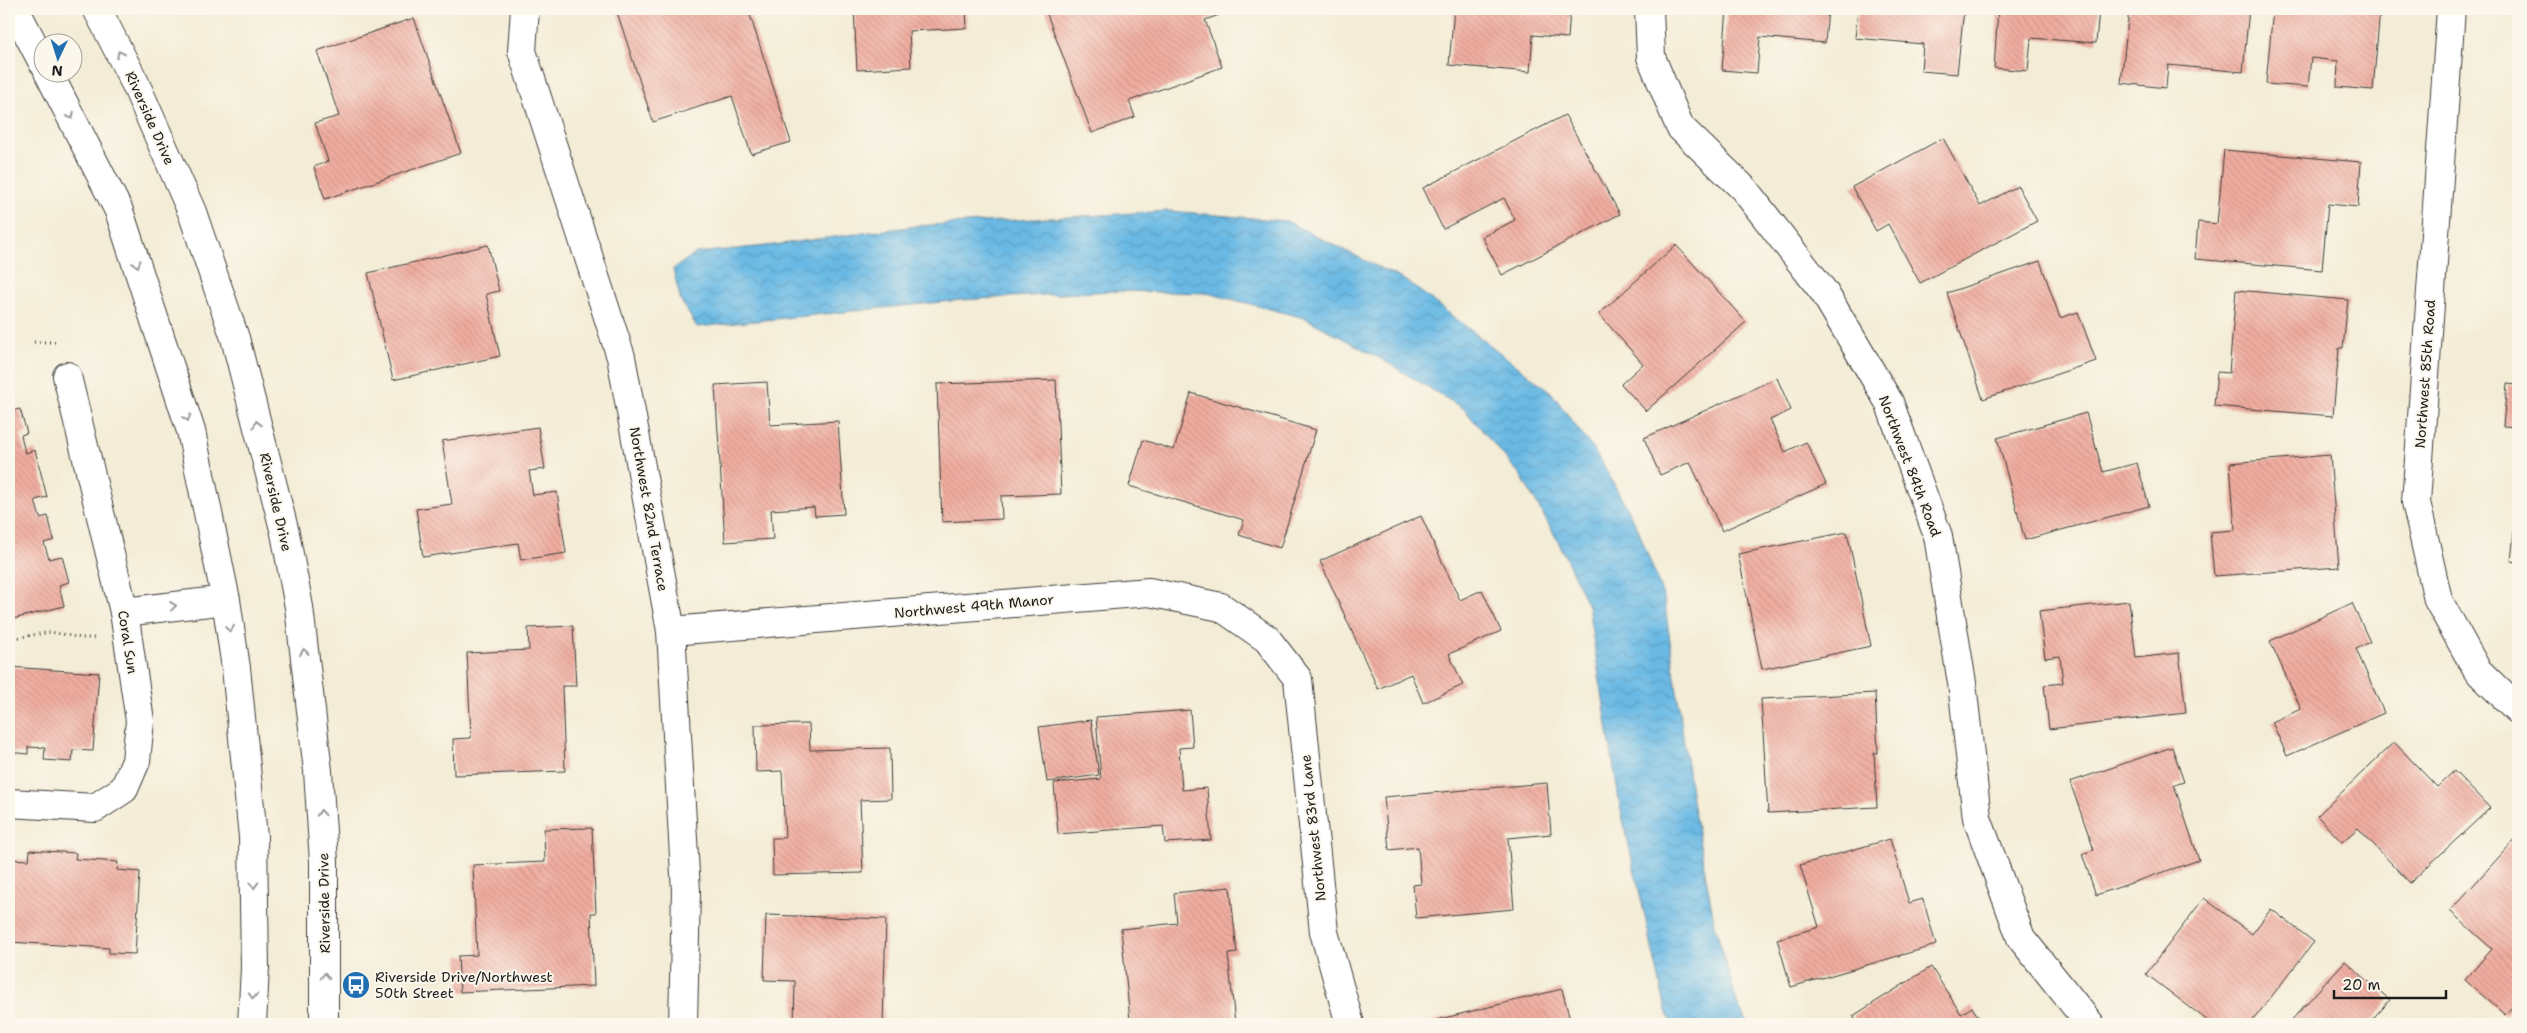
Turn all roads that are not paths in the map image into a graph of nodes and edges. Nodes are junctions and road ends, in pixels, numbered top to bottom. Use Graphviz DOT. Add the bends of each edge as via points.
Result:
graph roads {
  1 [pos="15,9"];
  2 [pos="98,9"];
  3 [pos="525,9"];
  4 [pos="1649,9"];
  5 [pos="2451,9"];
  6 [pos="32,42"];
  7 [pos="53,82"];
  8 [pos="67,376"];
  9 [pos="226,600"];
  10 [pos="126,625"];
  11 [pos="671,631"];
  12 [pos="1267,639"];
  13 [pos="2518,710"];
  14 [pos="9,803"];
  15 [pos="252,1024"];
  16 [pos="324,1024"];
  17 [pos="683,1024"];
  18 [pos="1350,1024"];
  19 [pos="2090,1024"];
  1 -- 6 [label="street"];
  16 -- 2 [label="street, Riverside Drive, one-way" via="324,862 318,771 299,607 285,533 235,338 192,212"];
  3 -- 11 [label="street, Northwest 82nd Terrace" via="522,51 621,357"];
  4 -- 19 [label="street, Northwest 84th Road" via="1651,57 1680,127 1744,189 1824,292 1889,402 1938,536 1962,683 1977,818 2022,938"];
  5 -- 13 [label="street, Northwest 85th Road" via="2416,502 2438,600 2477,670"];
  7 -- 9 [label="street, one-way" via="119,211 191,431"];
  8 -- 10 [label="street, Coral Sun"];
  10 -- 9 [label="street, one-way"];
  9 -- 15 [label="street, one-way" via="253,837 255,968"];
  10 -- 14 [label="street, Coral Sun" via="140,721 136,761 124,789 95,808"];
  11 -- 12 [label="street, Northwest 49th Manor" via="1149,592 1221,607"];
  11 -- 17 [label="street, Northwest 82nd Terrace" via="686,891"];
  12 -- 18 [label="street, Northwest 83rd Lane" via="1298,679 1324,932"];
}
